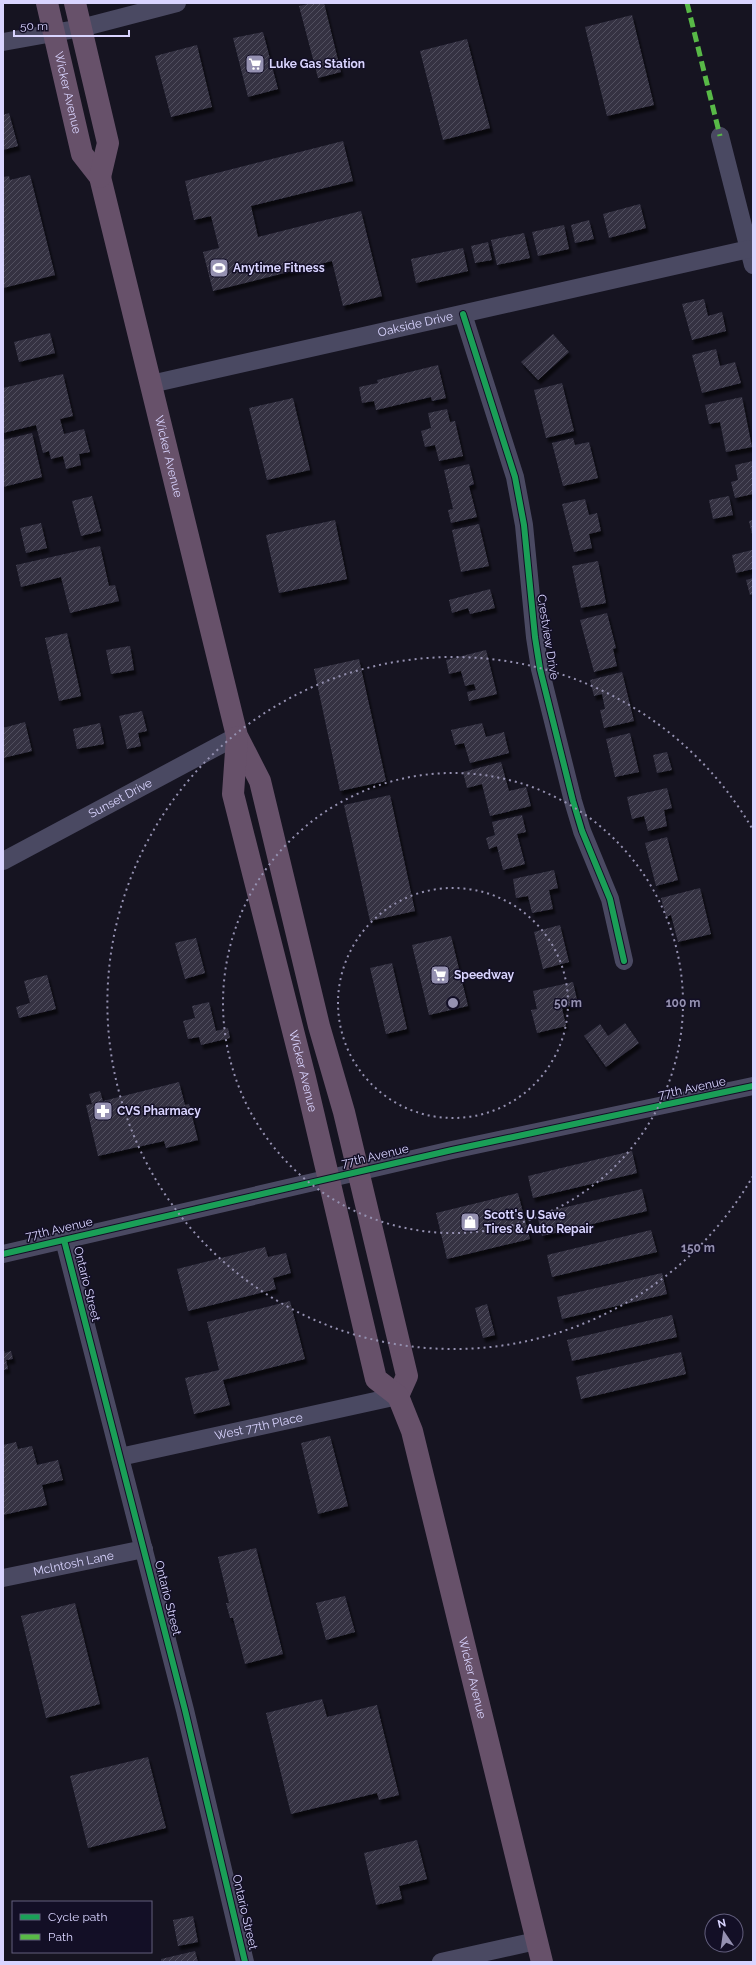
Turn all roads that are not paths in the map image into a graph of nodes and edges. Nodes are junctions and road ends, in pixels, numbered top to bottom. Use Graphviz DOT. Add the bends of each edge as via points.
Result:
graph roads {
  1 [pos="47,3"];
  2 [pos="75,3"];
  3 [pos="177,3"];
  4 [pos="81,28"];
  5 [pos="54,33"];
  6 [pos="3,42"];
  7 [pos="720,136"];
  8 [pos="100,177"];
  9 [pos="751,257"];
  10 [pos="462,314"];
  11 [pos="151,384"];
  12 [pos="237,736"];
  13 [pos="3,861"];
  14 [pos="624,961"];
  15 [pos="753,1086"];
  16 [pos="357,1172"];
  17 [pos="328,1178"];
  18 [pos="64,1240"];
  19 [pos="3,1254"];
  20 [pos="398,1396"];
  21 [pos="120,1457"];
  22 [pos="144,1549"];
  23 [pos="3,1578"];
  24 [pos="536,1941"];
  25 [pos="245,1962"];
  26 [pos="441,1962"];
  27 [pos="542,1962"];
  1 -- 5 [label="highway, Wicker Avenue"];
  2 -- 4 [label="highway, Wicker Avenue"];
  3 -- 4 [label="street"];
  4 -- 5 [label="street"];
  4 -- 8 [label="highway, Wicker Avenue" via="108,143"];
  5 -- 6 [label="street"];
  5 -- 8 [label="highway, Wicker Avenue" via="82,154"];
  7 -- 9 [label="street"];
  8 -- 11 [label="highway, Wicker Avenue"];
  9 -- 10 [label="street, Oakside Drive"];
  10 -- 11 [label="street, Oakside Drive"];
  10 -- 14 [label="street, Crestview Drive" via="515,477 524,526 540,668 573,801 582,831 610,899"];
  11 -- 12 [label="highway, Wicker Avenue"];
  12 -- 13 [label="street, Sunset Drive"];
  12 -- 16 [label="highway, Wicker Avenue" via="260,781"];
  12 -- 17 [label="highway, Wicker Avenue" via="233,794"];
  15 -- 16 [label="street, 77th Avenue"];
  16 -- 17 [label="street, 77th Avenue"];
  16 -- 20 [label="highway, Wicker Avenue" via="407,1376"];
  17 -- 18 [label="street, 77th Avenue"];
  17 -- 20 [label="highway, Wicker Avenue" via="376,1379"];
  18 -- 19 [label="street, 77th Avenue"];
  18 -- 21 [label="street, Ontario Street"];
  20 -- 21 [label="street, West 77th Place"];
  20 -- 24 [label="highway, Wicker Avenue" via="412,1431"];
  21 -- 22 [label="street, Ontario Street"];
  22 -- 23 [label="street, Mclntosh Lane"];
  22 -- 25 [label="street, Ontario Street"];
  24 -- 26 [label="street"];
  24 -- 27 [label="highway, Wicker Avenue"];
}
